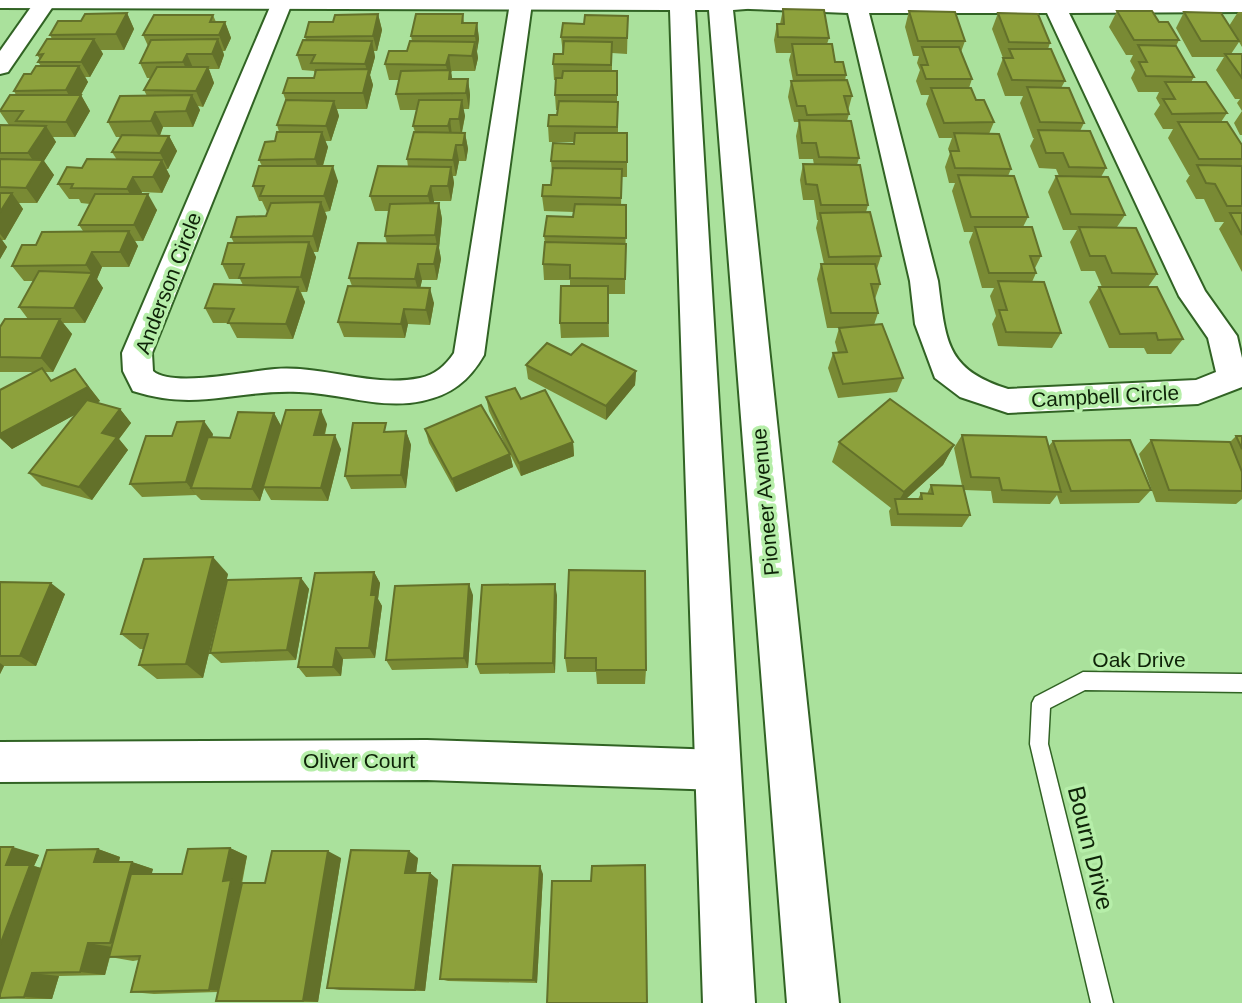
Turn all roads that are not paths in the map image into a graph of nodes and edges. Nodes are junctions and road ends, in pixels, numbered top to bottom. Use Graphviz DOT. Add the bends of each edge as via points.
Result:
graph roads {
  1 [pos="0,1"];
  2 [pos="45,2"];
  3 [pos="282,2"];
  4 [pos="682,2"];
  5 [pos="730,2"];
  6 [pos="521,3"];
  7 [pos="856,4"];
  8 [pos="1054,4"];
  9 [pos="1242,6"];
  10 [pos="0,67"];
  11 [pos="1242,682"];
  12 [pos="1041,703"];
  13 [pos="0,762"];
  14 [pos="719,770"];
  15 [pos="729,1003"];
  16 [pos="813,1003"];
  17 [pos="1102,1003"];
  1 -- 2 [label="main road"];
  2 -- 3 [label="main road"];
  2 -- 10 [label="street"];
  3 -- 6 [label="main road"];
  3 -- 6 [label="street, Anderson Circle" via="137,353 144,383 168,391 295,380 416,391 442,384 460,372 469,355"];
  4 -- 5 [label="main road"];
  4 -- 6 [label="main road"];
  4 -- 14 [label="main road"];
  5 -- 7 [label="street"];
  5 -- 16 [label="main road, Pioneer Avenue"];
  7 -- 8 [label="street"];
  7 -- 8 [label="street, Campbell Circle" via="924,281 929,324 946,370 971,389 1008,401 1198,391 1232,378 1222,336 1193,296"];
  8 -- 9 [label="street"];
  11 -- 12 [label="lane, Oak Drive" via="1083,681"];
  12 -- 17 [label="lane, Bourn Drive" via="1039,744"];
  13 -- 14 [label="street, Oliver Court" via="427,760"];
  14 -- 15 [label="main road"];
}
